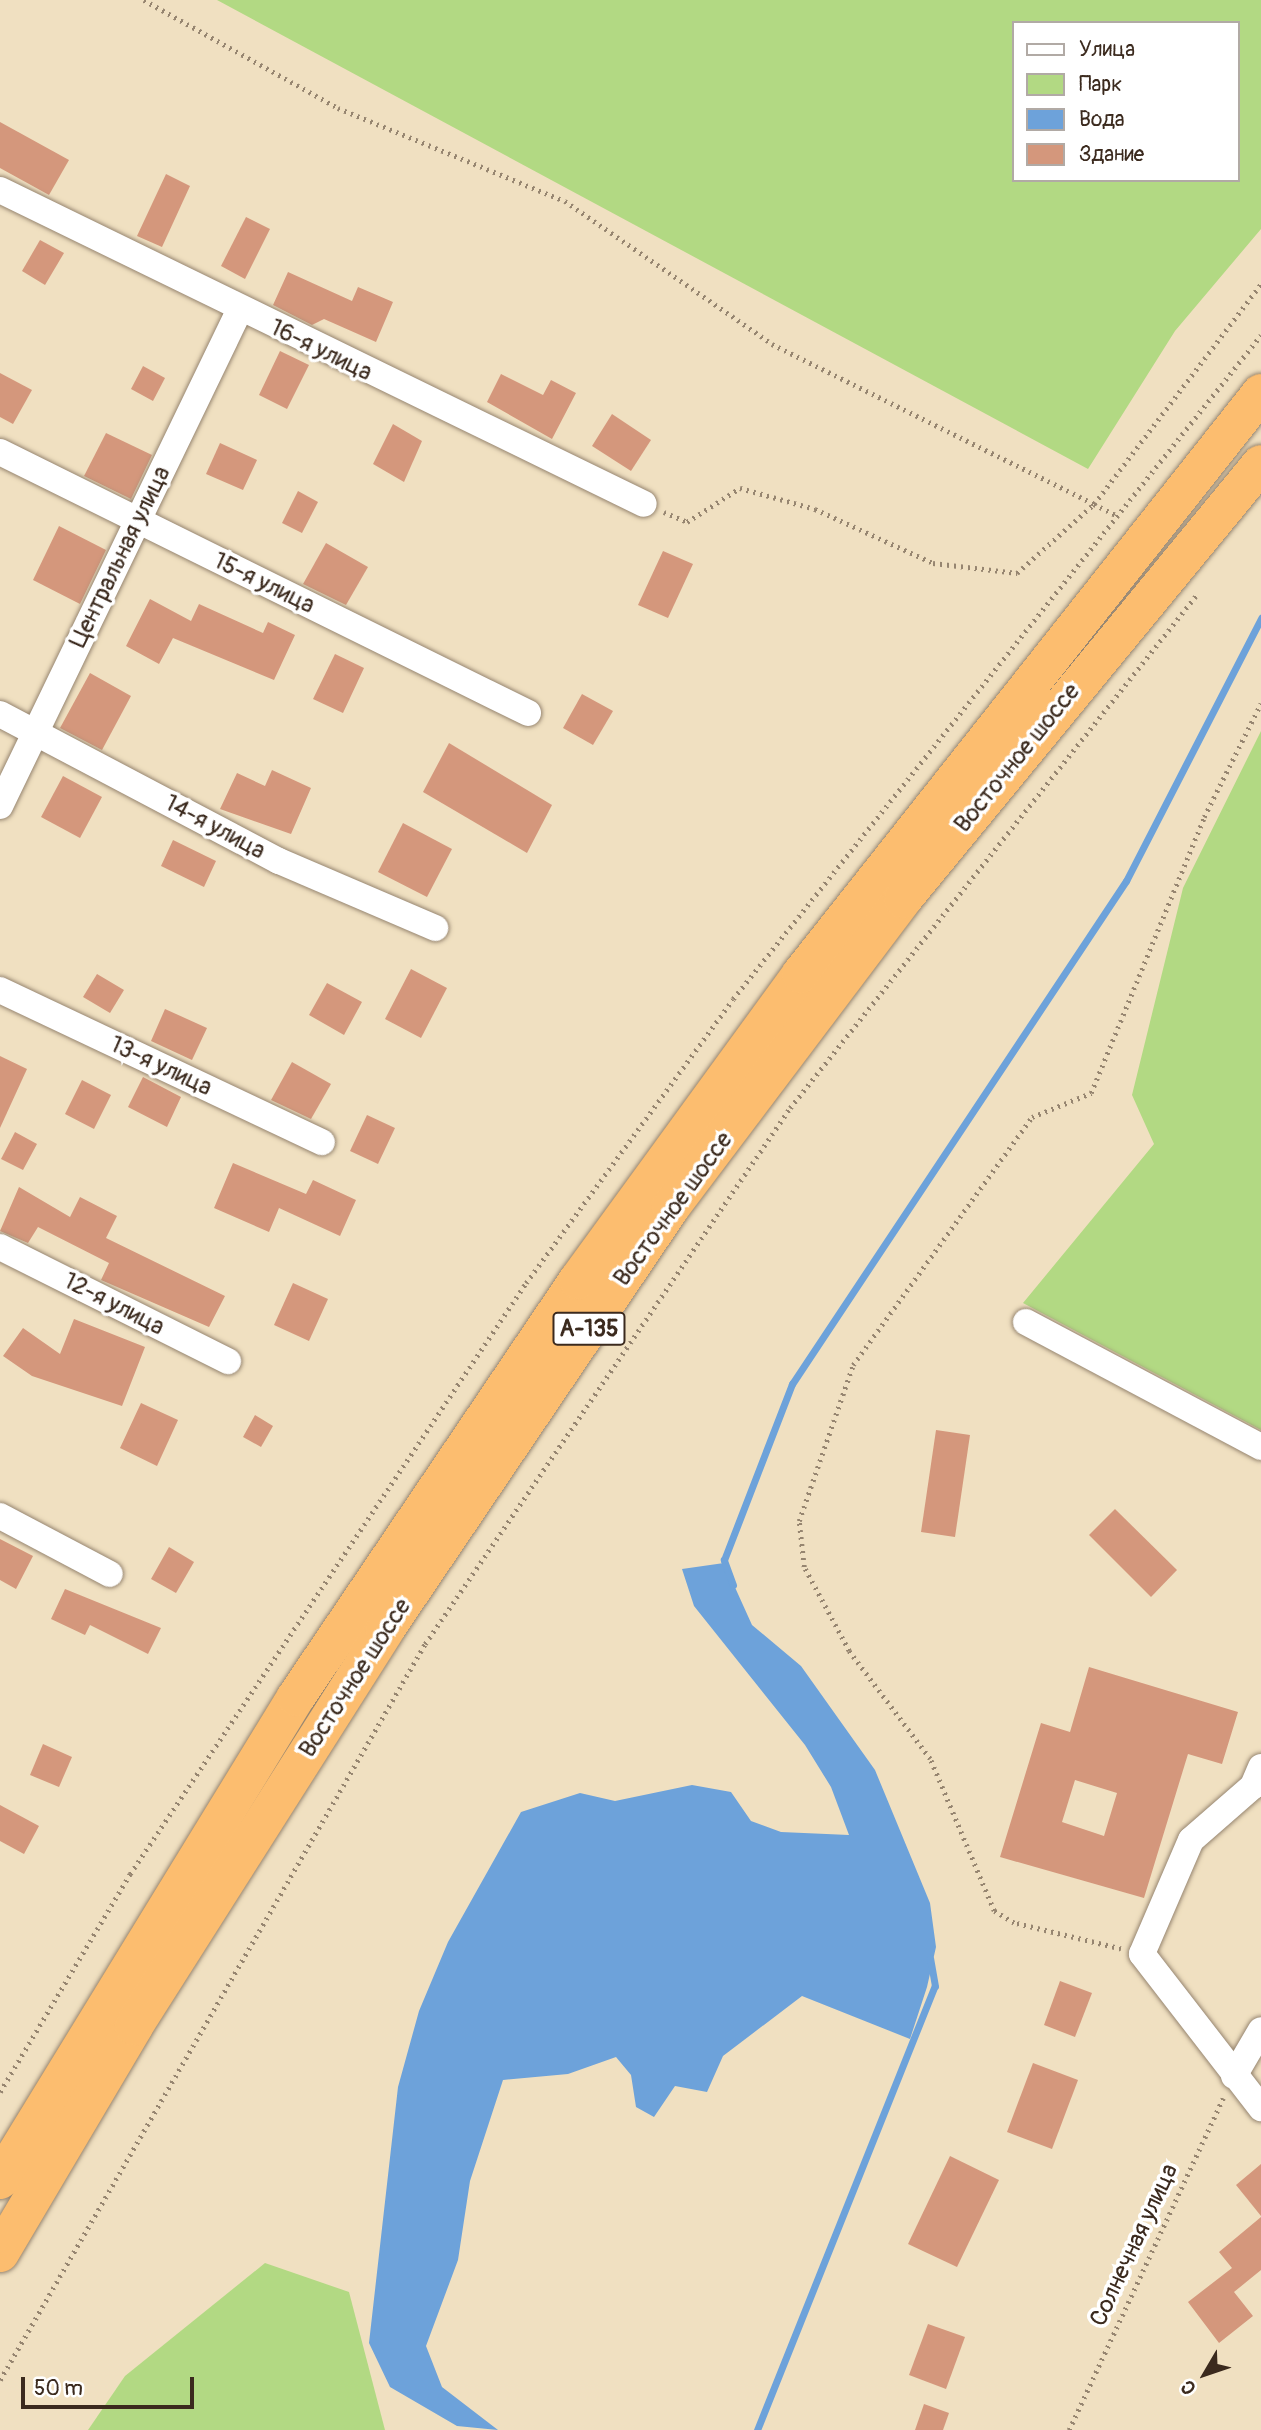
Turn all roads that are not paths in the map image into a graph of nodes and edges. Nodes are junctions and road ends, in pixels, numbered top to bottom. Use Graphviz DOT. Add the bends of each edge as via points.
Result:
graph roads {
  1 [pos="0,190"];
  2 [pos="240,309"];
  3 [pos="1261,394"];
  4 [pos="0,452"];
  5 [pos="1261,464"];
  6 [pos="644,504"];
  7 [pos="138,521"];
  8 [pos="528,713"];
  9 [pos="0,714"];
  10 [pos="36,732"];
  11 [pos="0,806"];
  12 [pos="435,928"];
  13 [pos="0,990"];
  14 [pos="322,1142"];
  15 [pos="0,1247"];
  16 [pos="1026,1322"];
  17 [pos="228,1361"];
  18 [pos="1261,1447"];
  19 [pos="0,1516"];
  20 [pos="110,1574"];
  21 [pos="1261,1767"];
  22 [pos="1261,2030"];
  23 [pos="1234,2076"];
  24 [pos="1261,2108"];
  25 [pos="0,2180"];
  26 [pos="0,2253"];
  1 -- 2 [label="street, 16-я улица"];
  2 -- 6 [label="street, 16-я улица"];
  2 -- 7 [label="street, Центральная улица"];
  3 -- 25 [label="highway, Восточное шоссе / А-135" via="801,974 578,1280 296,1697"];
  4 -- 7 [label="street, 15-я улица"];
  5 -- 26 [label="highway, Восточное шоссе / А-135" via="903,899 671,1207 385,1630 134,2026"];
  7 -- 8 [label="street, 15-я улица"];
  7 -- 10 [label="street, Центральная улица"];
  9 -- 10 [label="street, 14-я улица"];
  10 -- 11 [label="street, Центральная улица"];
  10 -- 12 [label="street, 14-я улица" via="279,861"];
  13 -- 14 [label="street, 13-я улица"];
  15 -- 17 [label="street, 12-я улица"];
  16 -- 18 [label="street"];
  19 -- 20 [label="street"];
  21 -- 23 [label="street" via="1253,1786 1191,1840 1142,1954"];
  22 -- 23 [label="street"];
  23 -- 24 [label="street"];
}
